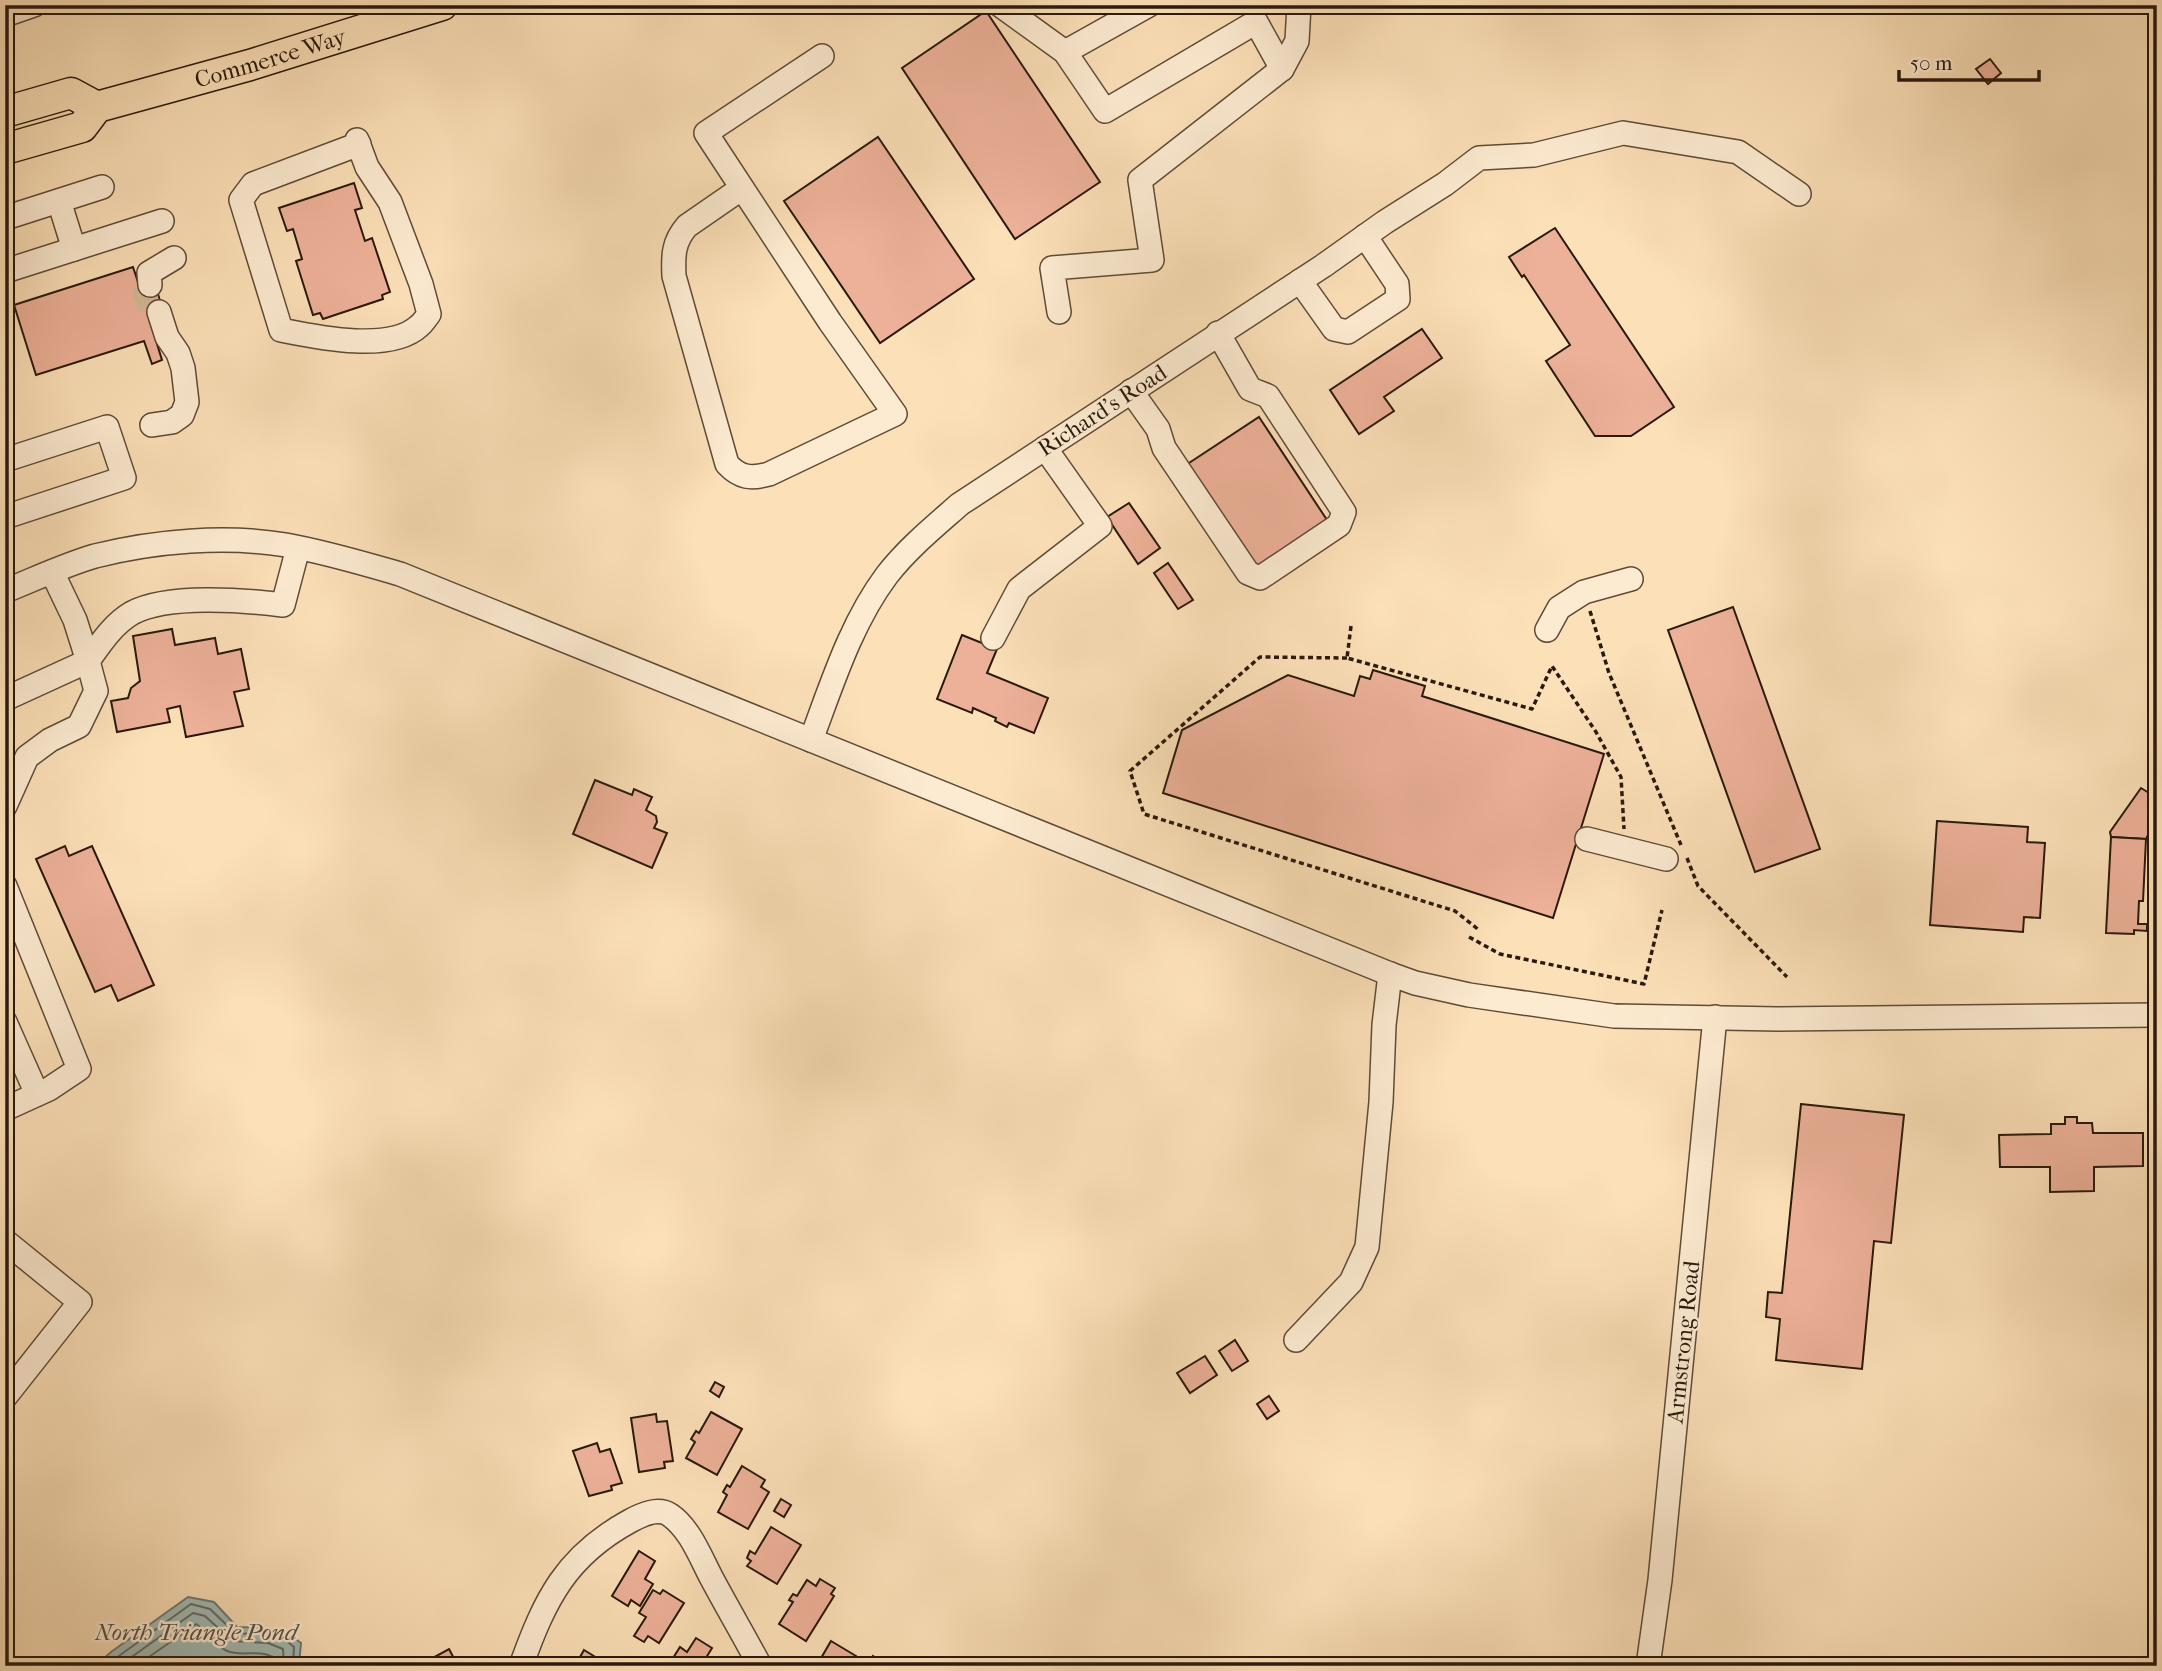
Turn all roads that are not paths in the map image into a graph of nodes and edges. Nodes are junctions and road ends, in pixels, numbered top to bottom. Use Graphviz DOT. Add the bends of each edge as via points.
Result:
graph roads {
  1 [pos="34,5"];
  2 [pos="442,5"];
  3 [pos="1000,5"];
  4 [pos="1149,5"];
  5 [pos="1299,5"];
  6 [pos="1250,13"];
  7 [pos="5,15"];
  8 [pos="1065,52"];
  9 [pos="822,56"];
  10 [pos="1282,69"];
  11 [pos="97,107"];
  12 [pos="5,112"];
  13 [pos="358,142"];
  14 [pos="5,149"];
  15 [pos="102,187"];
  16 [pos="742,188"];
  17 [pos="1799,194"];
  18 [pos="59,201"];
  19 [pos="5,218"];
  20 [pos="162,221"];
  21 [pos="1365,236"];
  22 [pos="74,249"];
  23 [pos="173,258"];
  24 [pos="5,271"];
  25 [pos="1300,281"];
  26 [pos="147,282"];
  27 [pos="1059,312"];
  28 [pos="155,313"];
  29 [pos="1218,333"];
  30 [pos="1131,391"];
  31 [pos="152,425"];
  32 [pos="1045,447"];
  33 [pos="5,460"];
  34 [pos="5,517"];
  35 [pos="298,548"];
  36 [pos="52,572"];
  37 [pos="1631,579"];
  38 [pos="5,591"];
  39 [pos="1547,630"];
  40 [pos="993,638"];
  41 [pos="88,662"];
  42 [pos="5,699"];
  43 [pos="811,740"];
  44 [pos="5,806"];
  45 [pos="1587,839"];
  46 [pos="1666,859"];
  47 [pos="5,886"];
  48 [pos="1390,974"];
  49 [pos="2157,1015"];
  50 [pos="1715,1017"];
  51 [pos="5,1022"];
  52 [pos="37,1094"];
  53 [pos="5,1109"];
  54 [pos="5,1241"];
  55 [pos="1296,1340"];
  56 [pos="5,1397"];
  57 [pos="521,1666"];
  58 [pos="760,1666"];
  59 [pos="1648,1666"];
  1 -- 7 [label="street"];
  2 -- 11 [label="main road, Commerce Way"];
  3 -- 8 [label="street"];
  4 -- 8 [label="street"];
  5 -- 10 [label="street" via="1297,41"];
  6 -- 8 [label="street" via="1105,111"];
  6 -- 10 [label="street"];
  9 -- 16 [label="street" via="706,133"];
  10 -- 27 [label="street" via="1140,180 1152,260 1052,268"];
  11 -- 12 [label="main road" via="71,93"];
  11 -- 14 [label="main road, Commerce Way" via="82,127"];
  13 -- 13 [label="street" via="253,184 241,200 281,331 346,342 395,338 418,328 429,314 390,202"];
  15 -- 18 [label="street"];
  16 -- 16 [label="street" via="681,233 673,250 674,276 727,464 742,477 755,478 895,414"];
  17 -- 21 [label="street, Richard's Road" via="1738,152 1623,133 1534,155 1479,158"];
  18 -- 19 [label="street"];
  18 -- 22 [label="street"];
  20 -- 22 [label="street"];
  21 -- 25 [label="street, Richard's Road"];
  21 -- 25 [label="street" via="1397,284 1398,299 1348,332 1334,329"];
  22 -- 24 [label="street"];
  23 -- 26 [label="street"];
  25 -- 29 [label="street, Richard's Road"];
  28 -- 31 [label="street" via="155,325 178,353 187,402 182,415 172,422"];
  29 -- 30 [label="street, Richard's Road"];
  29 -- 30 [label="street" via="1250,389 1268,396 1344,512 1339,524 1260,578 1248,573 1164,449 1158,429"];
  30 -- 32 [label="street, Richard's Road"];
  32 -- 40 [label="street" via="1100,526 1018,589"];
  32 -- 43 [label="street, Richard's Road" via="960,504 888,574 843,655"];
  33 -- 34 [label="street" via="107,427 124,478"];
  35 -- 36 [label="street" via="230,540 179,543 95,556"];
  35 -- 41 [label="street" via="284,605 230,599 152,605 130,614 107,634"];
  35 -- 43 [label="street" via="400,574"];
  36 -- 38 [label="street"];
  36 -- 41 [label="street" via="75,620"];
  37 -- 39 [label="street" via="1584,592 1559,608"];
  41 -- 42 [label="street"];
  41 -- 44 [label="street" via="96,691 79,726 27,757"];
  43 -- 48 [label="street"];
  45 -- 46 [label="street"];
  47 -- 52 [label="street" via="79,1069"];
  48 -- 50 [label="street" via="1469,995 1614,1016"];
  48 -- 55 [label="street" via="1367,1247 1351,1282"];
  49 -- 50 [label="street"];
  50 -- 59 [label="street, Armstrong Road"];
  51 -- 52 [label="street"];
  52 -- 53 [label="street"];
  54 -- 56 [label="street" via="79,1302"];
  57 -- 58 [label="street" via="548,1602 576,1560 616,1529 658,1512 671,1516 693,1543"];
}
